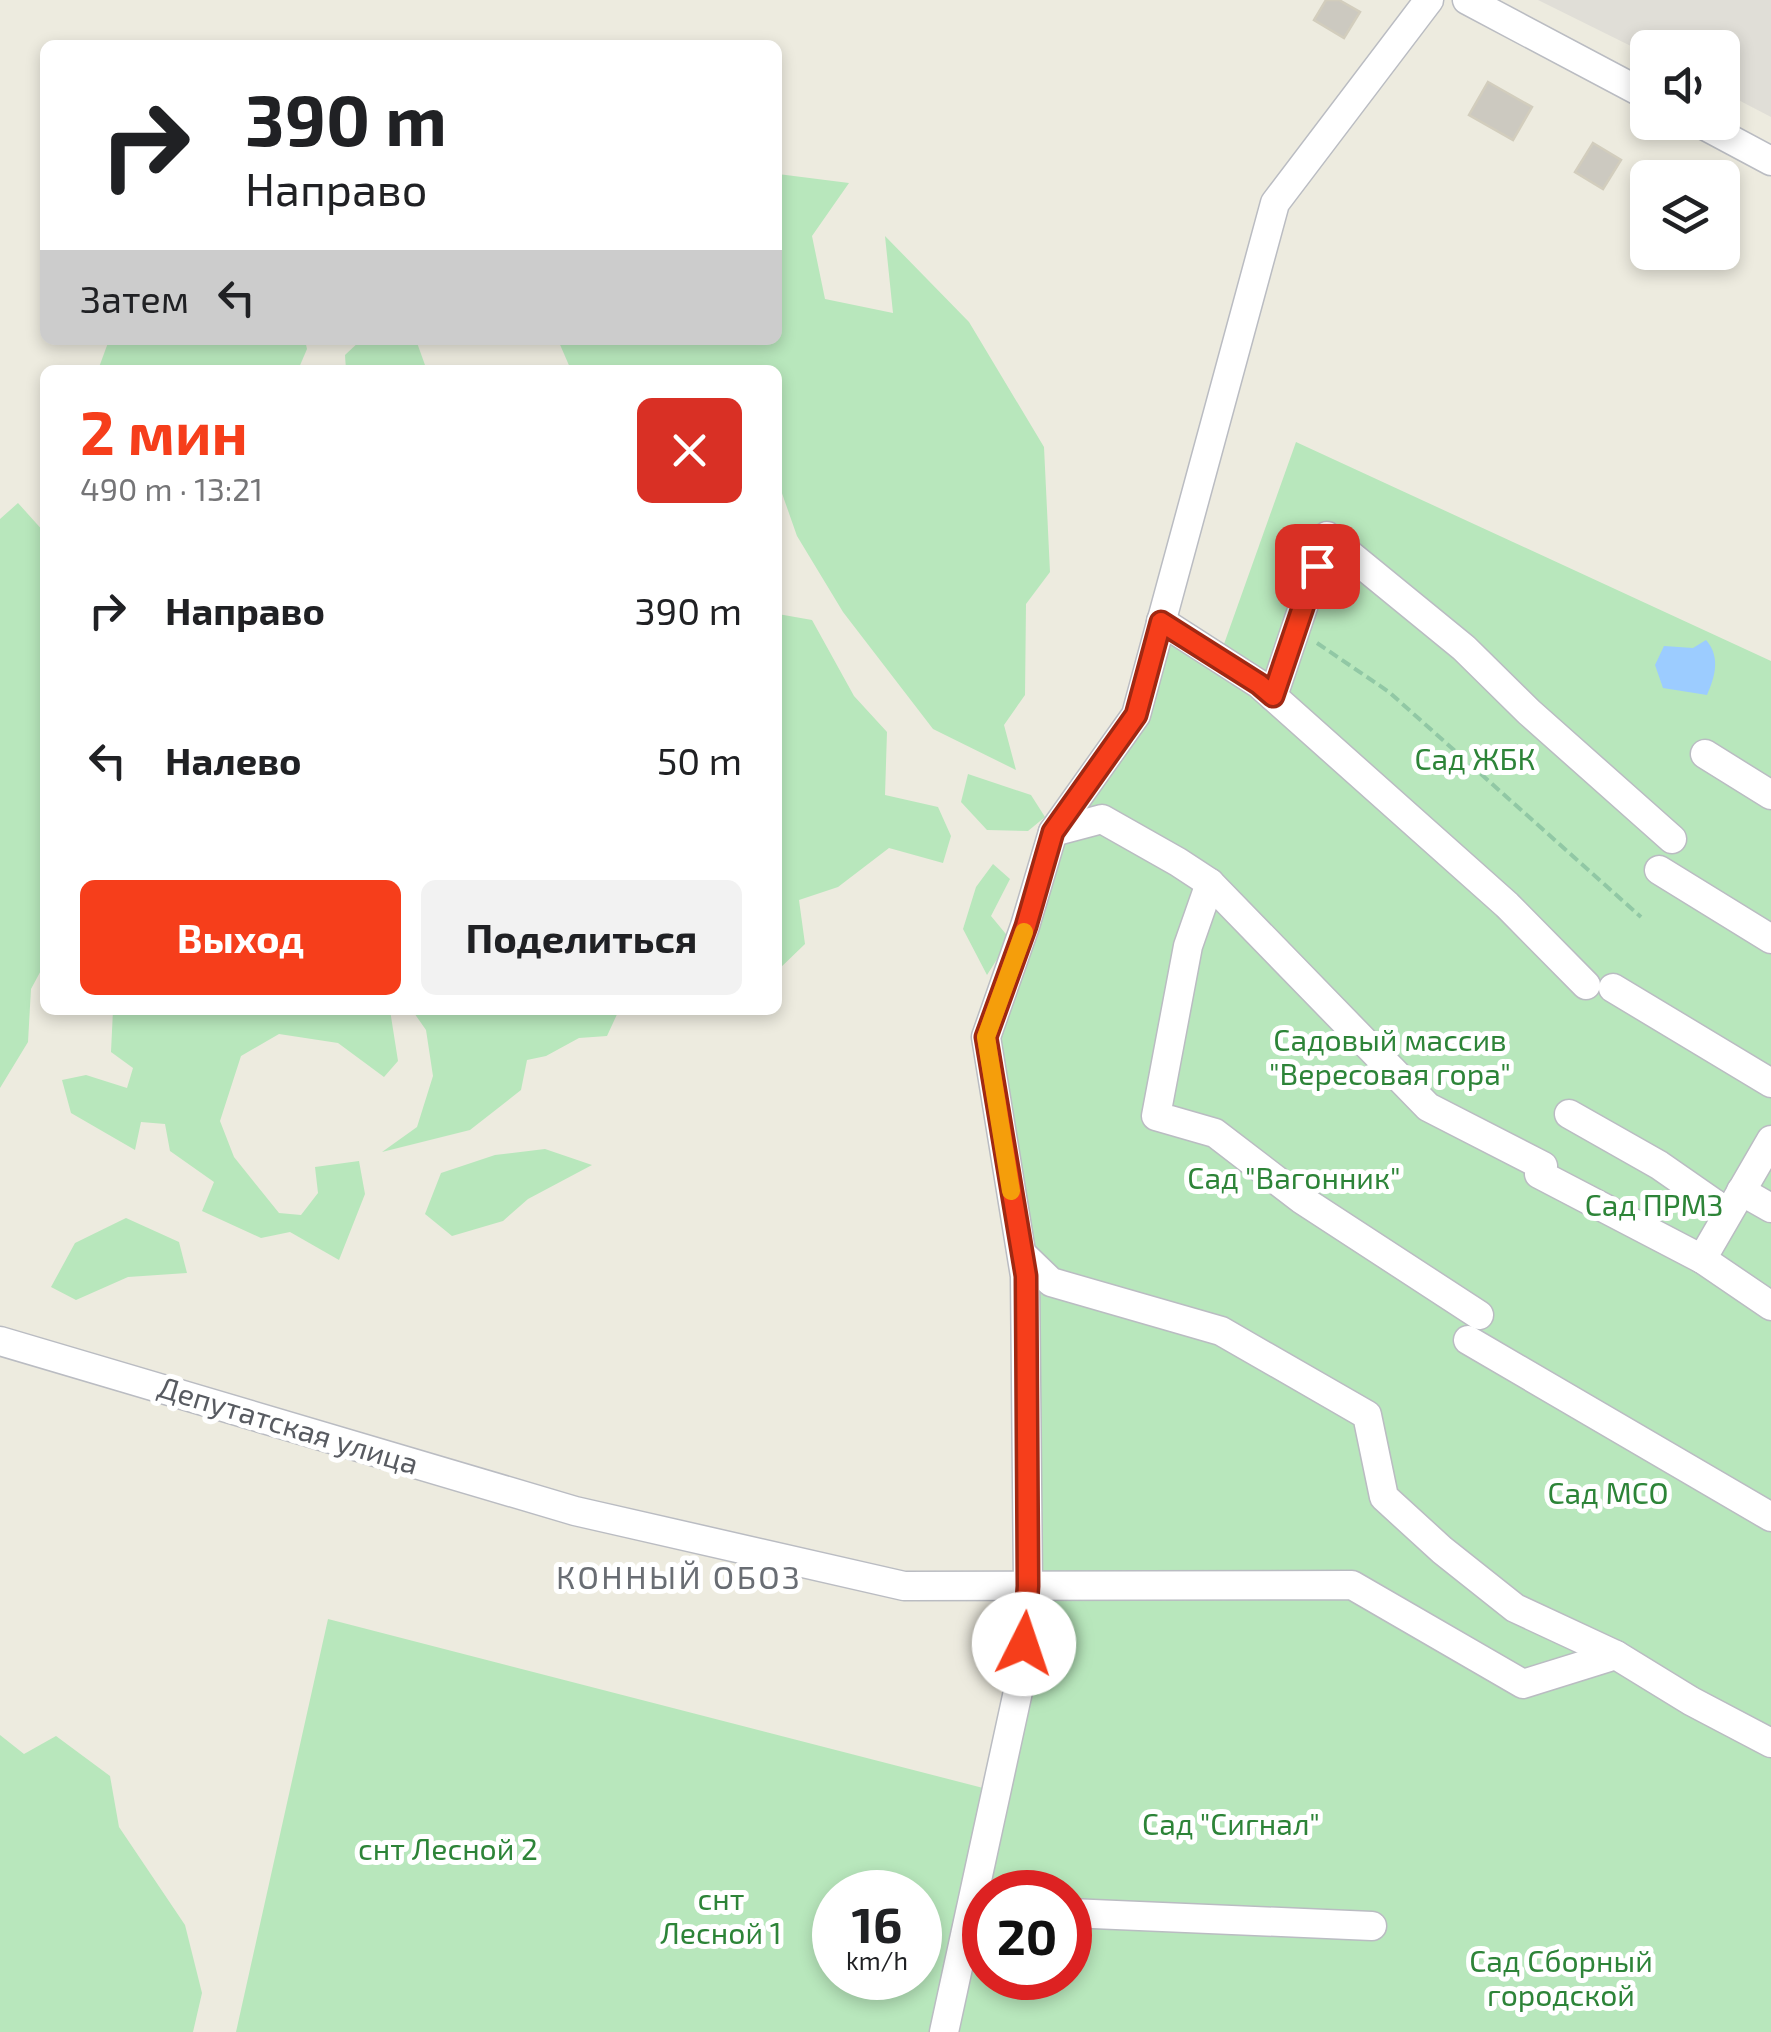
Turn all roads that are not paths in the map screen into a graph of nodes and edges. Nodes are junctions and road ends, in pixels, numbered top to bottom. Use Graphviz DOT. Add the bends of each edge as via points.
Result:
graph roads {
  1 [pos="1430,0"];
  2 [pos="1467,0"];
  3 [pos="1630,86"];
  4 [pos="1731,140"];
  5 [pos="1771,162"];
  6 [pos="1161,622"];
  7 [pos="1273,696"];
  8 [pos="1705,754"];
  9 [pos="1771,795"];
  10 [pos="1053,832"];
  11 [pos="1672,839"];
  12 [pos="1660,870"];
  13 [pos="1210,884"];
  14 [pos="1771,939"];
  15 [pos="1771,1083"];
  16 [pos="1569,1114"];
  17 [pos="1771,1140"];
  18 [pos="1734,1202"];
  19 [pos="1771,1208"];
  20 [pos="1022,1254"];
  21 [pos="1702,1259"];
  22 [pos="1771,1306"];
  23 [pos="0,1341"];
  24 [pos="1771,1517"];
  25 [pos="1028,1586"];
  26 [pos="1616,1655"];
  27 [pos="1771,1743"];
  28 [pos="985,1870"];
  29 [pos="1092,1915"];
  30 [pos="1372,1926"];
  31 [pos="962,1967"];
  32 [pos="944,2032"];
  1 -- 6 [label="street" via="1274,203"];
  2 -- 3 [label="street"];
  4 -- 5 [label="street"];
  6 -- 7 [label="street"];
  6 -- 10 [label="street" via="1136,715"];
  7 -- 11 [label="street" via="1327,536 1464,648"];
  7 -- 15 [label="street" via="1599,987"];
  8 -- 9 [label="street"];
  10 -- 13 [label="street" via="1102,819"];
  10 -- 20 [label="street" via="986,1037"];
  12 -- 14 [label="street"];
  13 -- 21 [label="street" via="1428,1107"];
  13 -- 24 [label="street" via="1188,946 1156,1116 1215,1133 1473,1328"];
  16 -- 18 [label="street"];
  17 -- 18 [label="street"];
  18 -- 19 [label="street"];
  18 -- 21 [label="street"];
  20 -- 25 [label="street"];
  20 -- 26 [label="street" via="1051,1282 1221,1331 1367,1414 1384,1496 1515,1608"];
  21 -- 22 [label="street"];
  23 -- 25 [label="street, Депутатская улица" via="575,1511 904,1586"];
  25 -- 26 [label="street, Депутатская улица" via="1352,1585 1523,1684"];
  25 -- 28 [label="street" via="1022,1673"];
  26 -- 27 [label="street"];
  29 -- 30 [label="street"];
  31 -- 32 [label="street"];
}
